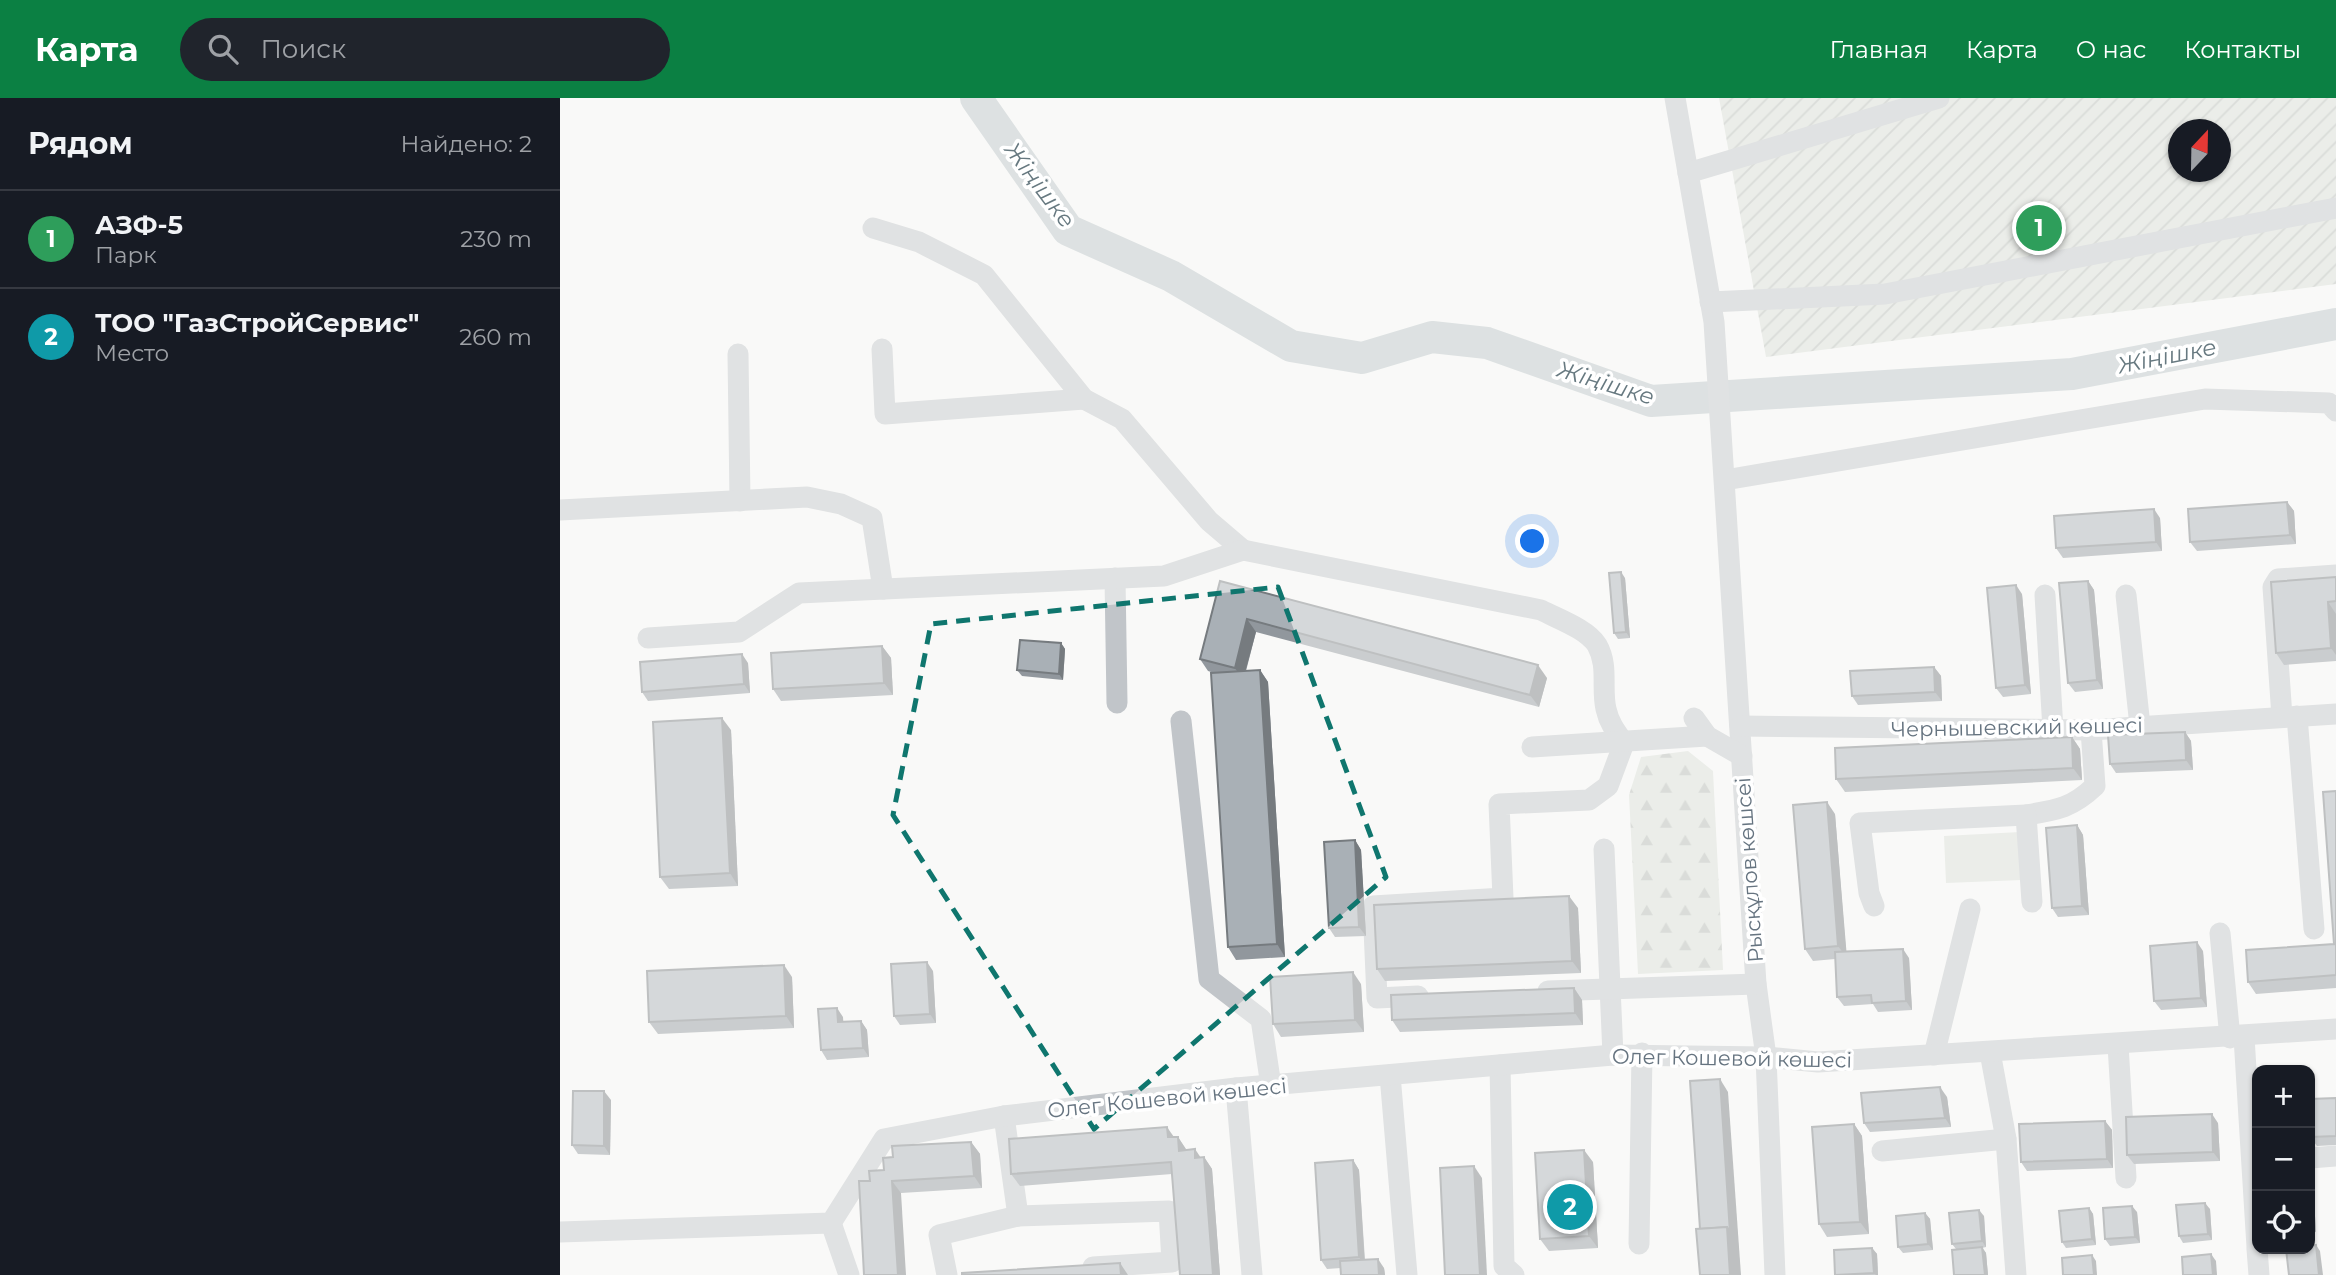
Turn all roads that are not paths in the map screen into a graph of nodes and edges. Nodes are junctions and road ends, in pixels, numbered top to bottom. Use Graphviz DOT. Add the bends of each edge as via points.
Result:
graph roads {
  1 [pos="1675,98"];
  2 [pos="1939,98"];
  3 [pos="1688,173"];
  4 [pos="2336,208"];
  5 [pos="873,228"];
  6 [pos="1712,312"];
  7 [pos="882,349"];
  8 [pos="738,354"];
  9 [pos="1084,399"];
  10 [pos="2336,411"];
  11 [pos="1725,473"];
  12 [pos="740,501"];
  13 [pos="560,510"];
  14 [pos="1243,550"];
  15 [pos="2336,575"];
  16 [pos="1115,579"];
  17 [pos="883,589"];
  18 [pos="2045,595"];
  19 [pos="2126,596"];
  20 [pos="648,638"];
  21 [pos="1117,703"];
  22 [pos="2336,714"];
  23 [pos="2290,716"];
  24 [pos="1694,719"];
  25 [pos="1181,721"];
  26 [pos="1740,726"];
  27 [pos="2140,726"];
  28 [pos="2053,730"];
  29 [pos="2091,730"];
  30 [pos="1707,736"];
  31 [pos="1624,743"];
  32 [pos="1532,747"];
  33 [pos="1742,755"];
  34 [pos="2026,815"];
  35 [pos="1604,849"];
  36 [pos="2032,902"];
  37 [pos="1874,906"];
  38 [pos="1969,909"];
  39 [pos="2314,929"];
  40 [pos="2220,933"];
  41 [pos="1756,984"];
  42 [pos="1611,989"];
  43 [pos="1528,992"];
  44 [pos="1446,995"];
  45 [pos="2336,1030"];
  46 [pos="2237,1038"];
  47 [pos="2118,1045"];
  48 [pos="1990,1052"];
  49 [pos="1642,1053"];
  50 [pos="1614,1055"];
  51 [pos="1934,1055"];
  52 [pos="1766,1057"];
  53 [pos="1500,1065"];
  54 [pos="1390,1075"];
  55 [pos="1271,1086"];
  56 [pos="1236,1088"];
  57 [pos="1004,1116"];
  58 [pos="2006,1139"];
  59 [pos="2252,1141"];
  60 [pos="1882,1151"];
  61 [pos="2336,1156"];
  62 [pos="2315,1158"];
  63 [pos="2126,1178"];
  64 [pos="1018,1216"];
  65 [pos="831,1223"];
  66 [pos="560,1232"];
  67 [pos="1640,1244"];
  68 [pos="2257,1254"];
  69 [pos="1173,1268"];
  70 [pos="1066,1269"];
  71 [pos="1511,1274"];
  72 [pos="849,1275"];
  73 [pos="947,1275"];
  74 [pos="1252,1275"];
  75 [pos="1407,1275"];
  76 [pos="1775,1275"];
  77 [pos="2016,1275"];
  78 [pos="2259,1275"];
  1 -- 3 [label="street, Рысқұлов көшсеі"];
  2 -- 3 [label="street"];
  3 -- 6 [label="street, Рысқұлов көшсеі"];
  4 -- 6 [label="street" via="1885,294"];
  5 -- 9 [label="street" via="919,242 984,275"];
  6 -- 11 [label="street, Рысқұлов көшсеі"];
  7 -- 9 [label="street" via="885,414"];
  8 -- 12 [label="street"];
  9 -- 14 [label="street" via="1122,419 1209,522"];
  10 -- 11 [label="street" via="2329,403 2205,399 1759,472"];
  11 -- 26 [label="street, Рысқұлов көшсеі"];
  12 -- 13 [label="street"];
  12 -- 17 [label="street" via="807,497 841,504 872,519"];
  14 -- 16 [label="street" via="1164,576"];
  14 -- 31 [label="street" via="1541,610 1561,620 1596,643 1604,666 1605,707"];
  15 -- 23 [label="street" via="2278,579 2273,587"];
  16 -- 17 [label="street"];
  16 -- 21 [label="street"];
  17 -- 20 [label="street" via="799,593 739,632"];
  18 -- 28 [label="street"];
  19 -- 27 [label="street"];
  22 -- 23 [label="street, Чернышевский көшесі"];
  23 -- 27 [label="street, Чернышевский көшесі"];
  23 -- 39 [label="street"];
  24 -- 30 [label="street"];
  25 -- 55 [label="street" via="1209,979 1261,1019"];
  26 -- 28 [label="street, Чернышевский көшесі"];
  26 -- 33 [label="street, Рысқұлов көшсеі"];
  27 -- 29 [label="street, Чернышевский көшесі"];
  28 -- 29 [label="street, Чернышевский көшесі"];
  29 -- 34 [label="street" via="2095,786 2078,802"];
  30 -- 31 [label="street"];
  30 -- 33 [label="street"];
  31 -- 32 [label="street"];
  31 -- 44 [label="street" via="1608,786 1588,800 1499,804 1503,898 1374,906 1377,998"];
  33 -- 41 [label="street, Рысқұлов көшсеі"];
  34 -- 36 [label="street"];
  34 -- 37 [label="street" via="1860,823"];
  35 -- 42 [label="street"];
  38 -- 51 [label="street"];
  40 -- 46 [label="street"];
  41 -- 42 [label="street"];
  41 -- 52 [label="street, Рысқұлов көшсеі"];
  42 -- 43 [label="street"];
  42 -- 50 [label="street"];
  45 -- 46 [label="street, Олег Кошевой көшесі"];
  46 -- 47 [label="street, Олег Кошевой көшесі"];
  46 -- 59 [label="street"];
  47 -- 48 [label="street, Олег Кошевой көшесі"];
  47 -- 63 [label="street"];
  48 -- 51 [label="street, Олег Кошевой көшесі"];
  48 -- 58 [label="street"];
  49 -- 50 [label="street, Олег Кошевой көшесі"];
  49 -- 52 [label="street, Олег Кошевой көшесі"];
  49 -- 67 [label="street"];
  50 -- 53 [label="street, Олег Кошевой көшесі"];
  51 -- 52 [label="street, Олег Кошевой көшесі" via="1818,1062"];
  52 -- 76 [label="street, Рысқұлов көшсеі"];
  53 -- 54 [label="street, Олег Кошевой көшесі"];
  53 -- 71 [label="street" via="1504,1266"];
  54 -- 55 [label="street, Олег Кошевой көшесі"];
  54 -- 75 [label="street"];
  55 -- 56 [label="street, Олег Кошевой көшесі"];
  56 -- 57 [label="street, Олег Кошевой көшесі"];
  56 -- 74 [label="street"];
  57 -- 64 [label="street"];
  57 -- 65 [label="street, Олег Кошевой көшесі" via="884,1139"];
  58 -- 60 [label="street"];
  58 -- 77 [label="street"];
  61 -- 62 [label="street"];
  64 -- 69 [label="street" via="1169,1211"];
  64 -- 73 [label="street" via="939,1235"];
  65 -- 66 [label="street"];
  65 -- 72 [label="street"];
  68 -- 78 [label="street"];
  69 -- 70 [label="street"];
}
